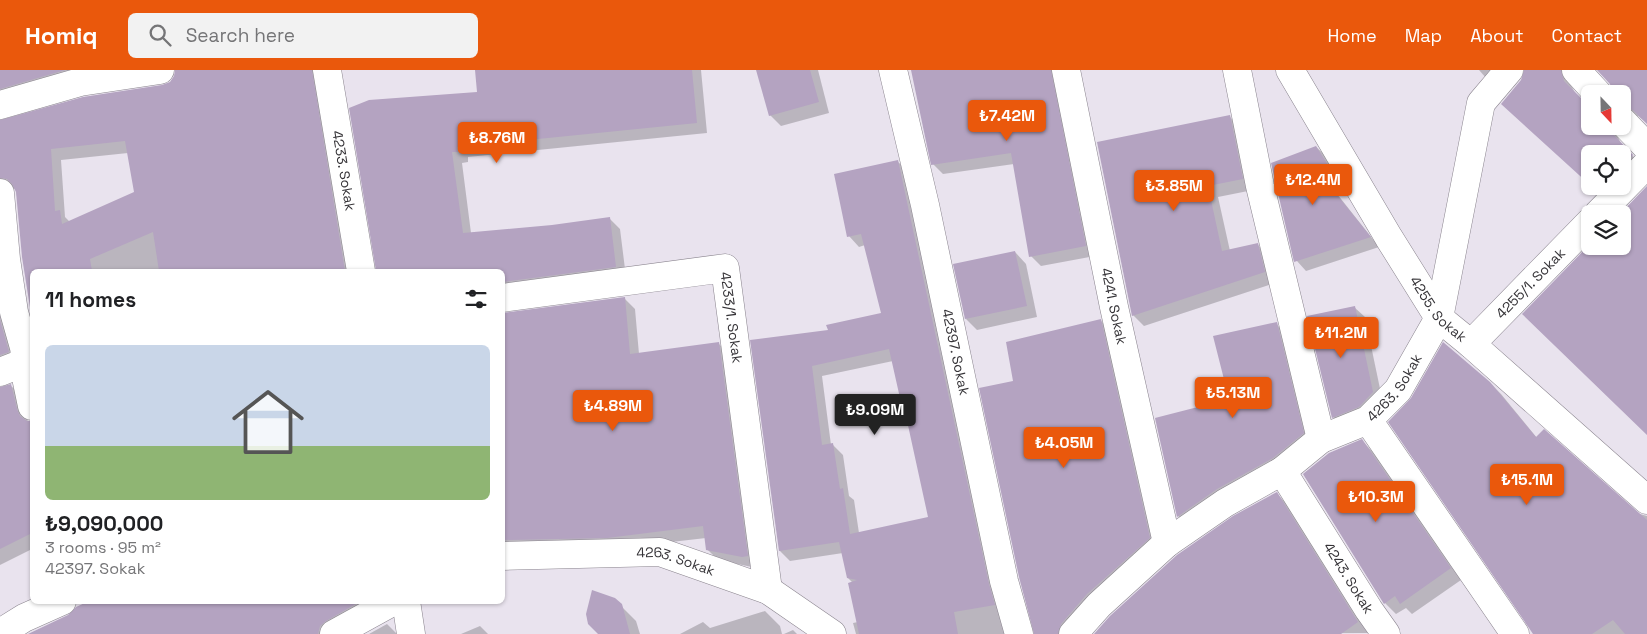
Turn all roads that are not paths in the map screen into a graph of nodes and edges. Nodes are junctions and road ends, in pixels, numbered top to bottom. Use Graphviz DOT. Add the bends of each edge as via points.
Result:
graph roads {
  1 [pos="160,70"];
  2 [pos="327,70"];
  3 [pos="893,70"];
  4 [pos="1066,70"];
  5 [pos="1237,70"];
  6 [pos="1290,70"];
  7 [pos="1509,70"];
  8 [pos="1576,70"];
  9 [pos="1590,85"];
  10 [pos="0,105"];
  11 [pos="1631,130"];
  12 [pos="1647,147"];
  13 [pos="1647,164"];
  14 [pos="0,193"];
  15 [pos="1607,205"];
  16 [pos="1581,231"];
  17 [pos="361,269"];
  18 [pos="505,298"];
  19 [pos="1439,318"];
  20 [pos="1471,344"];
  21 [pos="20,359"];
  22 [pos="30,398"];
  23 [pos="1368,420"];
  24 [pos="1321,439"];
  25 [pos="1282,471"];
  26 [pos="1647,500"];
  27 [pos="1167,543"];
  28 [pos="505,556"];
  29 [pos="768,590"];
  30 [pos="55,604"];
  31 [pos="389,604"];
  32 [pos="406,604"];
  33 [pos="0,633"];
  34 [pos="334,634"];
  35 [pos="411,634"];
  36 [pos="832,634"];
  37 [pos="1019,634"];
  38 [pos="1073,634"];
  39 [pos="1386,634"];
  40 [pos="1515,634"];
  1 -- 10 [label="street" via="80,82"];
  2 -- 17 [label="street, 4233. Sokak"];
  3 -- 37 [label="street, 42397. Sokak" via="1004,580"];
  4 -- 27 [label="street, 4241. Sokak" via="1114,307"];
  5 -- 24 [label="street" via="1260,186"];
  6 -- 19 [label="street, 4255. Sokak"];
  7 -- 19 [label="street, 4263. Sokak" via="1481,103"];
  8 -- 9 [label="street"];
  11 -- 12 [label="street"];
  13 -- 15 [label="street"];
  14 -- 21 [label="street"];
  16 -- 20 [label="street, 4255/1. Sokak"];
  18 -- 29 [label="street, 4233/1. Sokak" via="725,268"];
  19 -- 20 [label="street, 4255. Sokak"];
  19 -- 23 [label="street, 4263. Sokak" via="1398,390"];
  20 -- 26 [label="street, 4255. Sokak"];
  21 -- 22 [label="street"];
  23 -- 24 [label="street, 4263. Sokak"];
  23 -- 40 [label="street"];
  24 -- 25 [label="street, 4263. Sokak"];
  25 -- 27 [label="street, 4263. Sokak" via="1225,503"];
  25 -- 39 [label="street, 4243. Sokak"];
  27 -- 38 [label="street, 4263. Sokak" via="1099,604"];
  28 -- 29 [label="street, 4263. Sokak" via="660,552"];
  29 -- 36 [label="street, 4263. Sokak"];
  30 -- 33 [label="street"];
  31 -- 34 [label="street"];
  32 -- 35 [label="street"];
}
